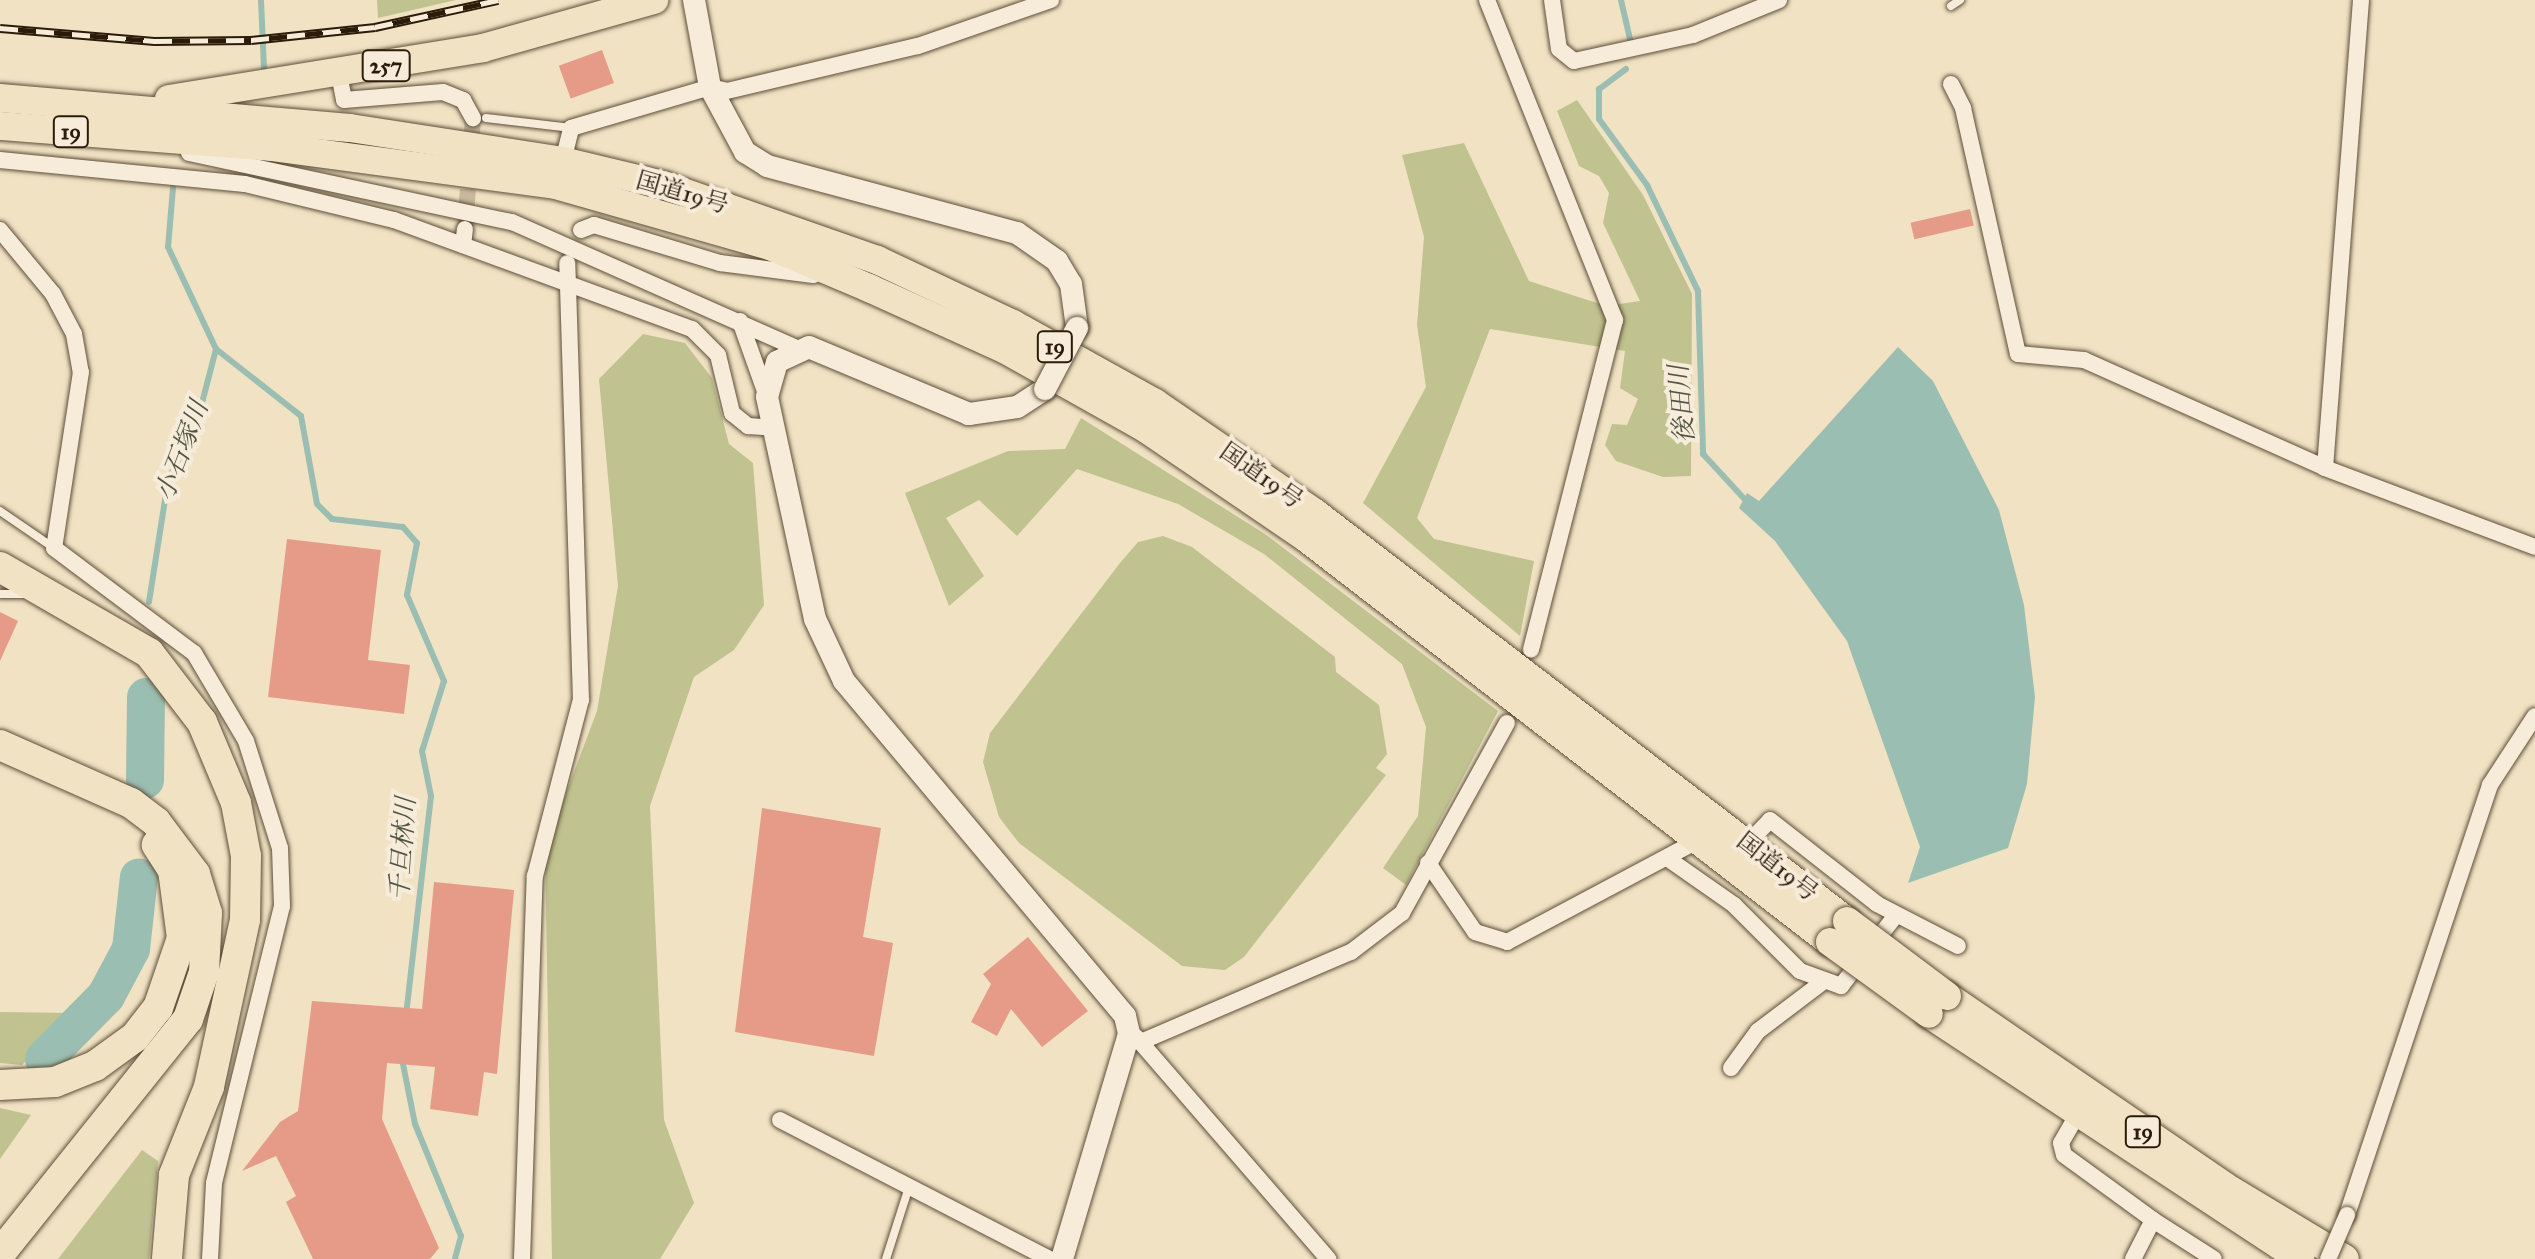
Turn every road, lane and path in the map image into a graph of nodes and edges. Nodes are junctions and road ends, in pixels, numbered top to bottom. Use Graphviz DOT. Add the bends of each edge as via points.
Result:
graph roads {
  1 [pos="654,0"];
  2 [pos="694,0"];
  3 [pos="1051,0"];
  4 [pos="1487,0"];
  5 [pos="1552,0"];
  6 [pos="1779,0"];
  7 [pos="1960,0"];
  8 [pos="2361,0"];
  9 [pos="1951,6"];
  10 [pos="1951,84"];
  11 [pos="341,87"];
  12 [pos="710,87"];
  13 [pos="0,98"];
  14 [pos="114,109"];
  15 [pos="480,118"];
  16 [pos="0,126"];
  17 [pos="350,128"];
  18 [pos="571,128"];
  19 [pos="143,138"];
  20 [pos="0,160"];
  21 [pos="563,161"];
  22 [pos="0,230"];
  23 [pos="581,230"];
  24 [pos="567,263"];
  25 [pos="566,283"];
  26 [pos="869,288"];
  27 [pos="739,320"];
  28 [pos="797,348"];
  29 [pos="767,397"];
  30 [pos="775,428"];
  31 [pos="2325,468"];
  32 [pos="0,511"];
  33 [pos="2535,547"];
  34 [pos="54,548"];
  35 [pos="0,567"];
  36 [pos="44,589"];
  37 [pos="0,594"];
  38 [pos="1531,649"];
  39 [pos="2535,716"];
  40 [pos="1507,723"];
  41 [pos="0,745"];
  42 [pos="97,787"];
  43 [pos="1699,840"];
  44 [pos="1747,844"];
  45 [pos="1667,858"];
  46 [pos="1428,863"];
  47 [pos="1896,915"];
  48 [pos="1839,931"];
  49 [pos="1958,946"];
  50 [pos="234,965"];
  51 [pos="1824,981"];
  52 [pos="1938,1005"];
  53 [pos="1136,1038"];
  54 [pos="1731,1068"];
  55 [pos="0,1085"];
  56 [pos="2076,1117"];
  57 [pos="780,1120"];
  58 [pos="909,1185"];
  59 [pos="2153,1220"];
  60 [pos="0,1254"];
  61 [pos="22,1259"];
  62 [pos="167,1259"];
  63 [pos="210,1259"];
  64 [pos="522,1259"];
  65 [pos="886,1259"];
  66 [pos="1049,1259"];
  67 [pos="1062,1259"];
  68 [pos="1328,1259"];
  69 [pos="2133,1259"];
  70 [pos="2214,1259"];
  71 [pos="2300,1259"];
  72 [pos="2328,1259"];
  73 [pos="2345,1259"];
  1 -- 11 [label="highway, 257" via="534,38"];
  2 -- 12 [label="street"];
  3 -- 12 [label="street" via="918,46 727,91"];
  4 -- 38 [label="street" via="1615,320"];
  5 -- 6 [label="street" via="1559,49 1574,61 1693,35"];
  7 -- 9 [label="lane"];
  8 -- 31 [label="street"];
  10 -- 31 [label="street" via="1963,108 2018,354 2084,360"];
  11 -- 14 [label="highway, 257"];
  11 -- 15 [label="street" via="443,92 463,100"];
  11 -- 17 [label="street"];
  12 -- 18 [label="street"];
  12 -- 28 [label="street, bridge" via="727,129 767,166 1038,245 1071,284 1077,328 1045,389 1017,407 969,414 915,397 821,349"];
  13 -- 14 [label="highway, 国道19号 / 19"];
  14 -- 17 [label="highway, 国道19号 / 19"];
  15 -- 18 [label="lane"];
  16 -- 19 [label="highway, 国道19号 / 19"];
  17 -- 21 [label="highway, 国道19号 / 19"];
  18 -- 21 [label="street"];
  19 -- 26 [label="highway, 国道19号 / 19" via="455,167 556,185 770,246"];
  19 -- 27 [label="street" via="162,150 290,170 512,222"];
  20 -- 25 [label="street" via="295,192 464,237"];
  21 -- 44 [label="highway, 国道19号 / 19" via="666,186 877,260 1013,324 1155,403 1315,513"];
  22 -- 34 [label="street" via="53,294 74,334 81,372"];
  23 -- 26 [label="street" via="594,225 720,263"];
  24 -- 25 [label="street"];
  25 -- 30 [label="street" via="704,336 718,355 732,413 748,426"];
  25 -- 64 [label="street" via="581,700 535,876"];
  26 -- 43 [label="highway, 国道19号 / 19" via="1004,349 1158,437 1305,537"];
  27 -- 28 [label="street"];
  27 -- 29 [label="street"];
  28 -- 29 [label="street" via="771,372"];
  29 -- 30 [label="street"];
  30 -- 53 [label="street" via="815,619 844,681 1029,895 1125,1016"];
  31 -- 33 [label="street"];
  32 -- 34 [label="lane"];
  34 -- 63 [label="street" via="194,653 246,741 273,814 282,906 214,1183"];
  35 -- 36 [label="highway"];
  36 -- 37 [label="lane" via="15,598"];
  36 -- 50 [label="highway" via="149,653 202,722 236,803 246,856 245,920"];
  39 -- 72 [label="street, bridge" via="2490,785"];
  40 -- 46 [label="street"];
  41 -- 42 [label="highway"];
  42 -- 55 [label="highway" via="150,836 173,870 182,938 176,971 135,1037 95,1066 55,1082"];
  42 -- 60 [label="highway" via="156,822 195,874 207,913 204,972 188,1019 142,1083"];
  43 -- 45 [label="street"];
  43 -- 48 [label="highway, 国道19号 / 19"];
  44 -- 47 [label="street" via="1770,820"];
  44 -- 48 [label="highway, 国道19号 / 19"];
  45 -- 46 [label="street" via="1507,942 1475,932"];
  45 -- 51 [label="street" via="1734,905 1800,971"];
  46 -- 53 [label="street" via="1402,913 1351,952"];
  47 -- 49 [label="street"];
  47 -- 51 [label="street" via="1841,986"];
  48 -- 52 [label="highway, 国道19号 / 19, bridge"];
  50 -- 61 [label="highway" via="199,1035 154,1099"];
  50 -- 62 [label="highway" via="209,1087 174,1175"];
  51 -- 54 [label="street" via="1758,1031"];
  52 -- 56 [label="highway, 国道19号 / 19"];
  52 -- 73 [label="highway, 国道19号 / 19"];
  53 -- 67 [label="street"];
  53 -- 68 [label="street"];
  56 -- 59 [label="street" via="2061,1143 2064,1155"];
  56 -- 71 [label="highway, 国道19号 / 19"];
  57 -- 58 [label="street"];
  58 -- 65 [label="lane"];
  58 -- 66 [label="street"];
  59 -- 69 [label="street"];
  59 -- 70 [label="street"];
}
